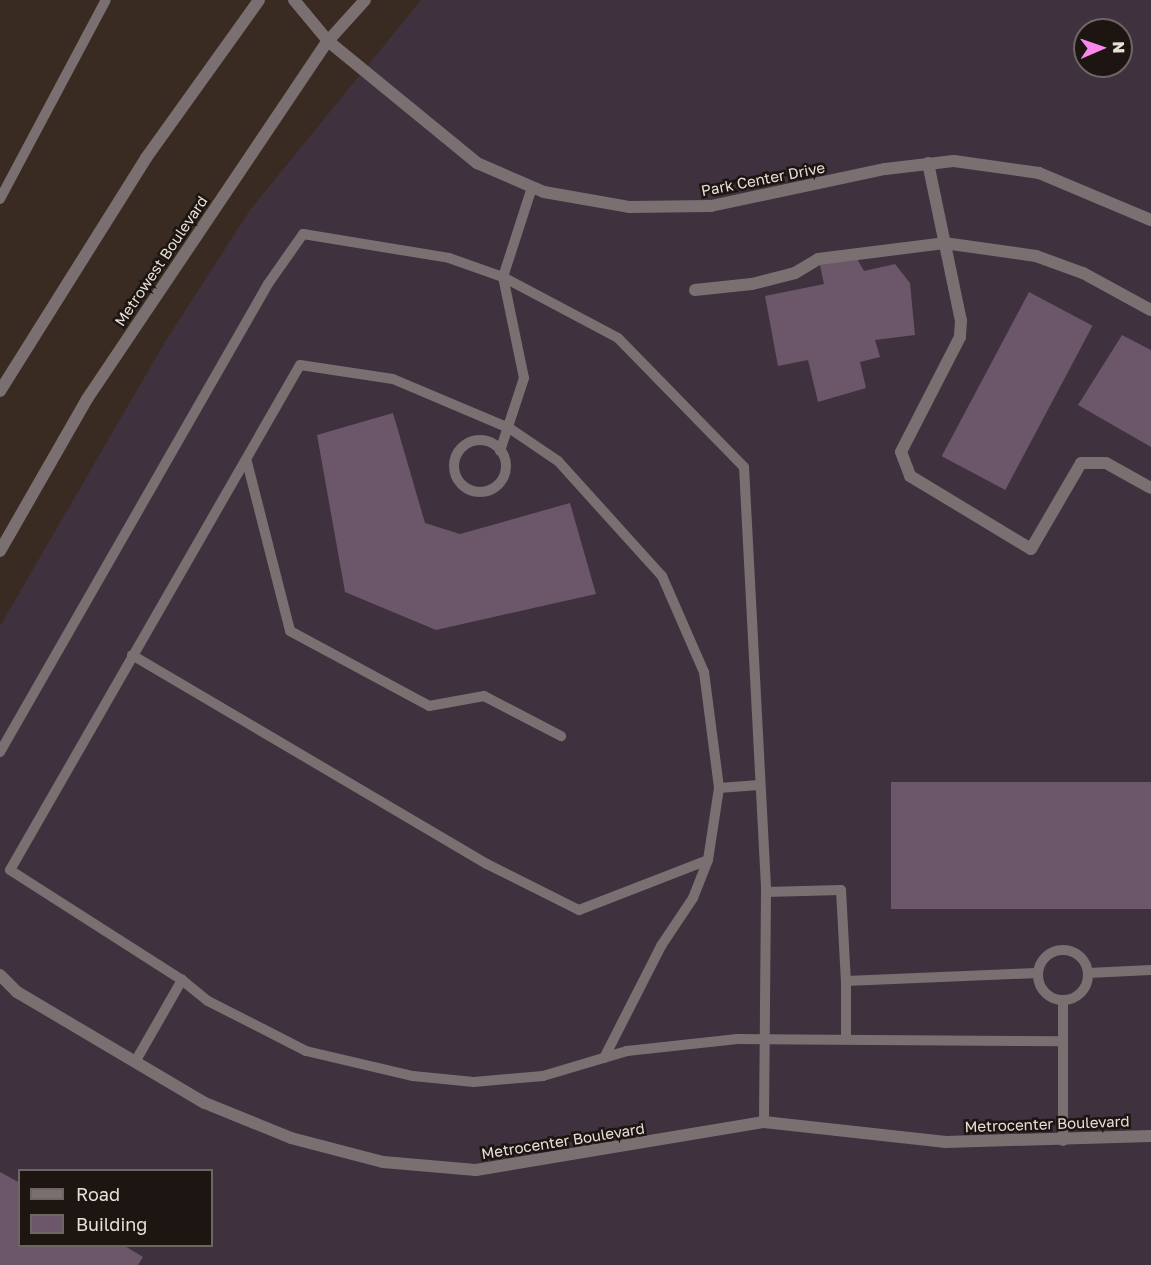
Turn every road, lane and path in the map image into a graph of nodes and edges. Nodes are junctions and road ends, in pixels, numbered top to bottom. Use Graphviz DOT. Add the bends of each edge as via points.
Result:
graph roads {
  1 [pos="105,0"];
  2 [pos="259,0"];
  3 [pos="294,0"];
  4 [pos="365,0"];
  5 [pos="328,41"];
  6 [pos="928,163"];
  7 [pos="532,187"];
  8 [pos="0,198"];
  9 [pos="1151,220"];
  10 [pos="944,243"];
  11 [pos="503,278"];
  12 [pos="695,290"];
  13 [pos="1151,310"];
  14 [pos="0,391"];
  15 [pos="509,428"];
  16 [pos="500,451"];
  17 [pos="247,462"];
  18 [pos="1151,488"];
  19 [pos="0,551"];
  20 [pos="132,656"];
  21 [pos="561,736"];
  22 [pos="0,752"];
  23 [pos="759,785"];
  24 [pos="719,788"];
  25 [pos="708,860"];
  26 [pos="0,862"];
  27 [pos="10,870"];
  28 [pos="766,892"];
  29 [pos="1151,970"];
  30 [pos="1038,973"];
  31 [pos="1088,974"];
  32 [pos="0,975"];
  33 [pos="182,980"];
  34 [pos="846,981"];
  35 [pos="0,988"];
  36 [pos="17,992"];
  37 [pos="1063,1000"];
  38 [pos="768,1038"];
  39 [pos="846,1039"];
  40 [pos="1062,1041"];
  41 [pos="604,1058"];
  42 [pos="135,1062"];
  43 [pos="764,1122"];
  44 [pos="1151,1136"];
  45 [pos="1063,1141"];
  1 -- 8 [label="lane"];
  2 -- 14 [label="street" via="139,168"];
  3 -- 5 [label="street, Park Center Drive"];
  4 -- 5 [label="street, Metrowest Boulevard"];
  5 -- 7 [label="street, Park Center Drive" via="477,163"];
  5 -- 19 [label="street, Metrowest Boulevard" via="87,399"];
  6 -- 7 [label="street, Park Center Drive" via="711,206 628,207"];
  6 -- 9 [label="street, Park Center Drive" via="954,161 1039,173"];
  6 -- 10 [label="street"];
  7 -- 11 [label="lane"];
  10 -- 12 [label="street" via="818,259 795,273"];
  10 -- 13 [label="street" via="1036,256 1083,273"];
  10 -- 18 [label="street" via="960,337 906,437 902,465 910,476 1031,549 1082,463 1106,463"];
  11 -- 15 [label="lane" via="524,378"];
  11 -- 22 [label="lane" via="449,258 303,234 268,284"];
  11 -- 23 [label="lane" via="618,338 744,467"];
  15 -- 16 [label="lane"];
  15 -- 17 [label="lane" via="393,379 300,365"];
  15 -- 24 [label="lane" via="558,462 662,576 705,672"];
  16 -- 16 [label="lane" via="505,467 494,488 470,490 457,479 454,462 469,442 487,441"];
  17 -- 20 [label="lane"];
  17 -- 21 [label="lane" via="290,631 429,706 484,696"];
  20 -- 25 [label="lane" via="488,864 579,910"];
  20 -- 27 [label="lane"];
  23 -- 24 [label="lane"];
  23 -- 28 [label="lane"];
  24 -- 25 [label="lane"];
  25 -- 41 [label="lane"];
  26 -- 27 [label="lane"];
  27 -- 33 [label="lane"];
  28 -- 34 [label="lane" via="841,890"];
  28 -- 38 [label="lane"];
  29 -- 31 [label="lane"];
  30 -- 31 [label="lane" via="1051,953 1068,950 1082,958"];
  30 -- 34 [label="lane"];
  30 -- 37 [label="lane" via="1042,989"];
  31 -- 37 [label="lane" via="1078,995"];
  32 -- 36 [label="street, Metrocenter Boulevard"];
  33 -- 41 [label="lane" via="208,1001 306,1051 413,1076 474,1082 543,1076"];
  33 -- 42 [label="lane"];
  34 -- 39 [label="lane"];
  35 -- 36 [label="street, Metrocenter Boulevard"];
  36 -- 42 [label="street, Metrocenter Boulevard"];
  37 -- 40 [label="lane"];
  38 -- 39 [label="lane"];
  38 -- 41 [label="lane"];
  38 -- 43 [label="lane"];
  39 -- 40 [label="lane"];
  40 -- 45 [label="lane"];
  42 -- 43 [label="street, Metrocenter Boulevard" via="205,1103 286,1136 383,1162 476,1170"];
  43 -- 45 [label="street, Metrocenter Boulevard" via="946,1142"];
  44 -- 45 [label="street, Metrocenter Boulevard"];
}
